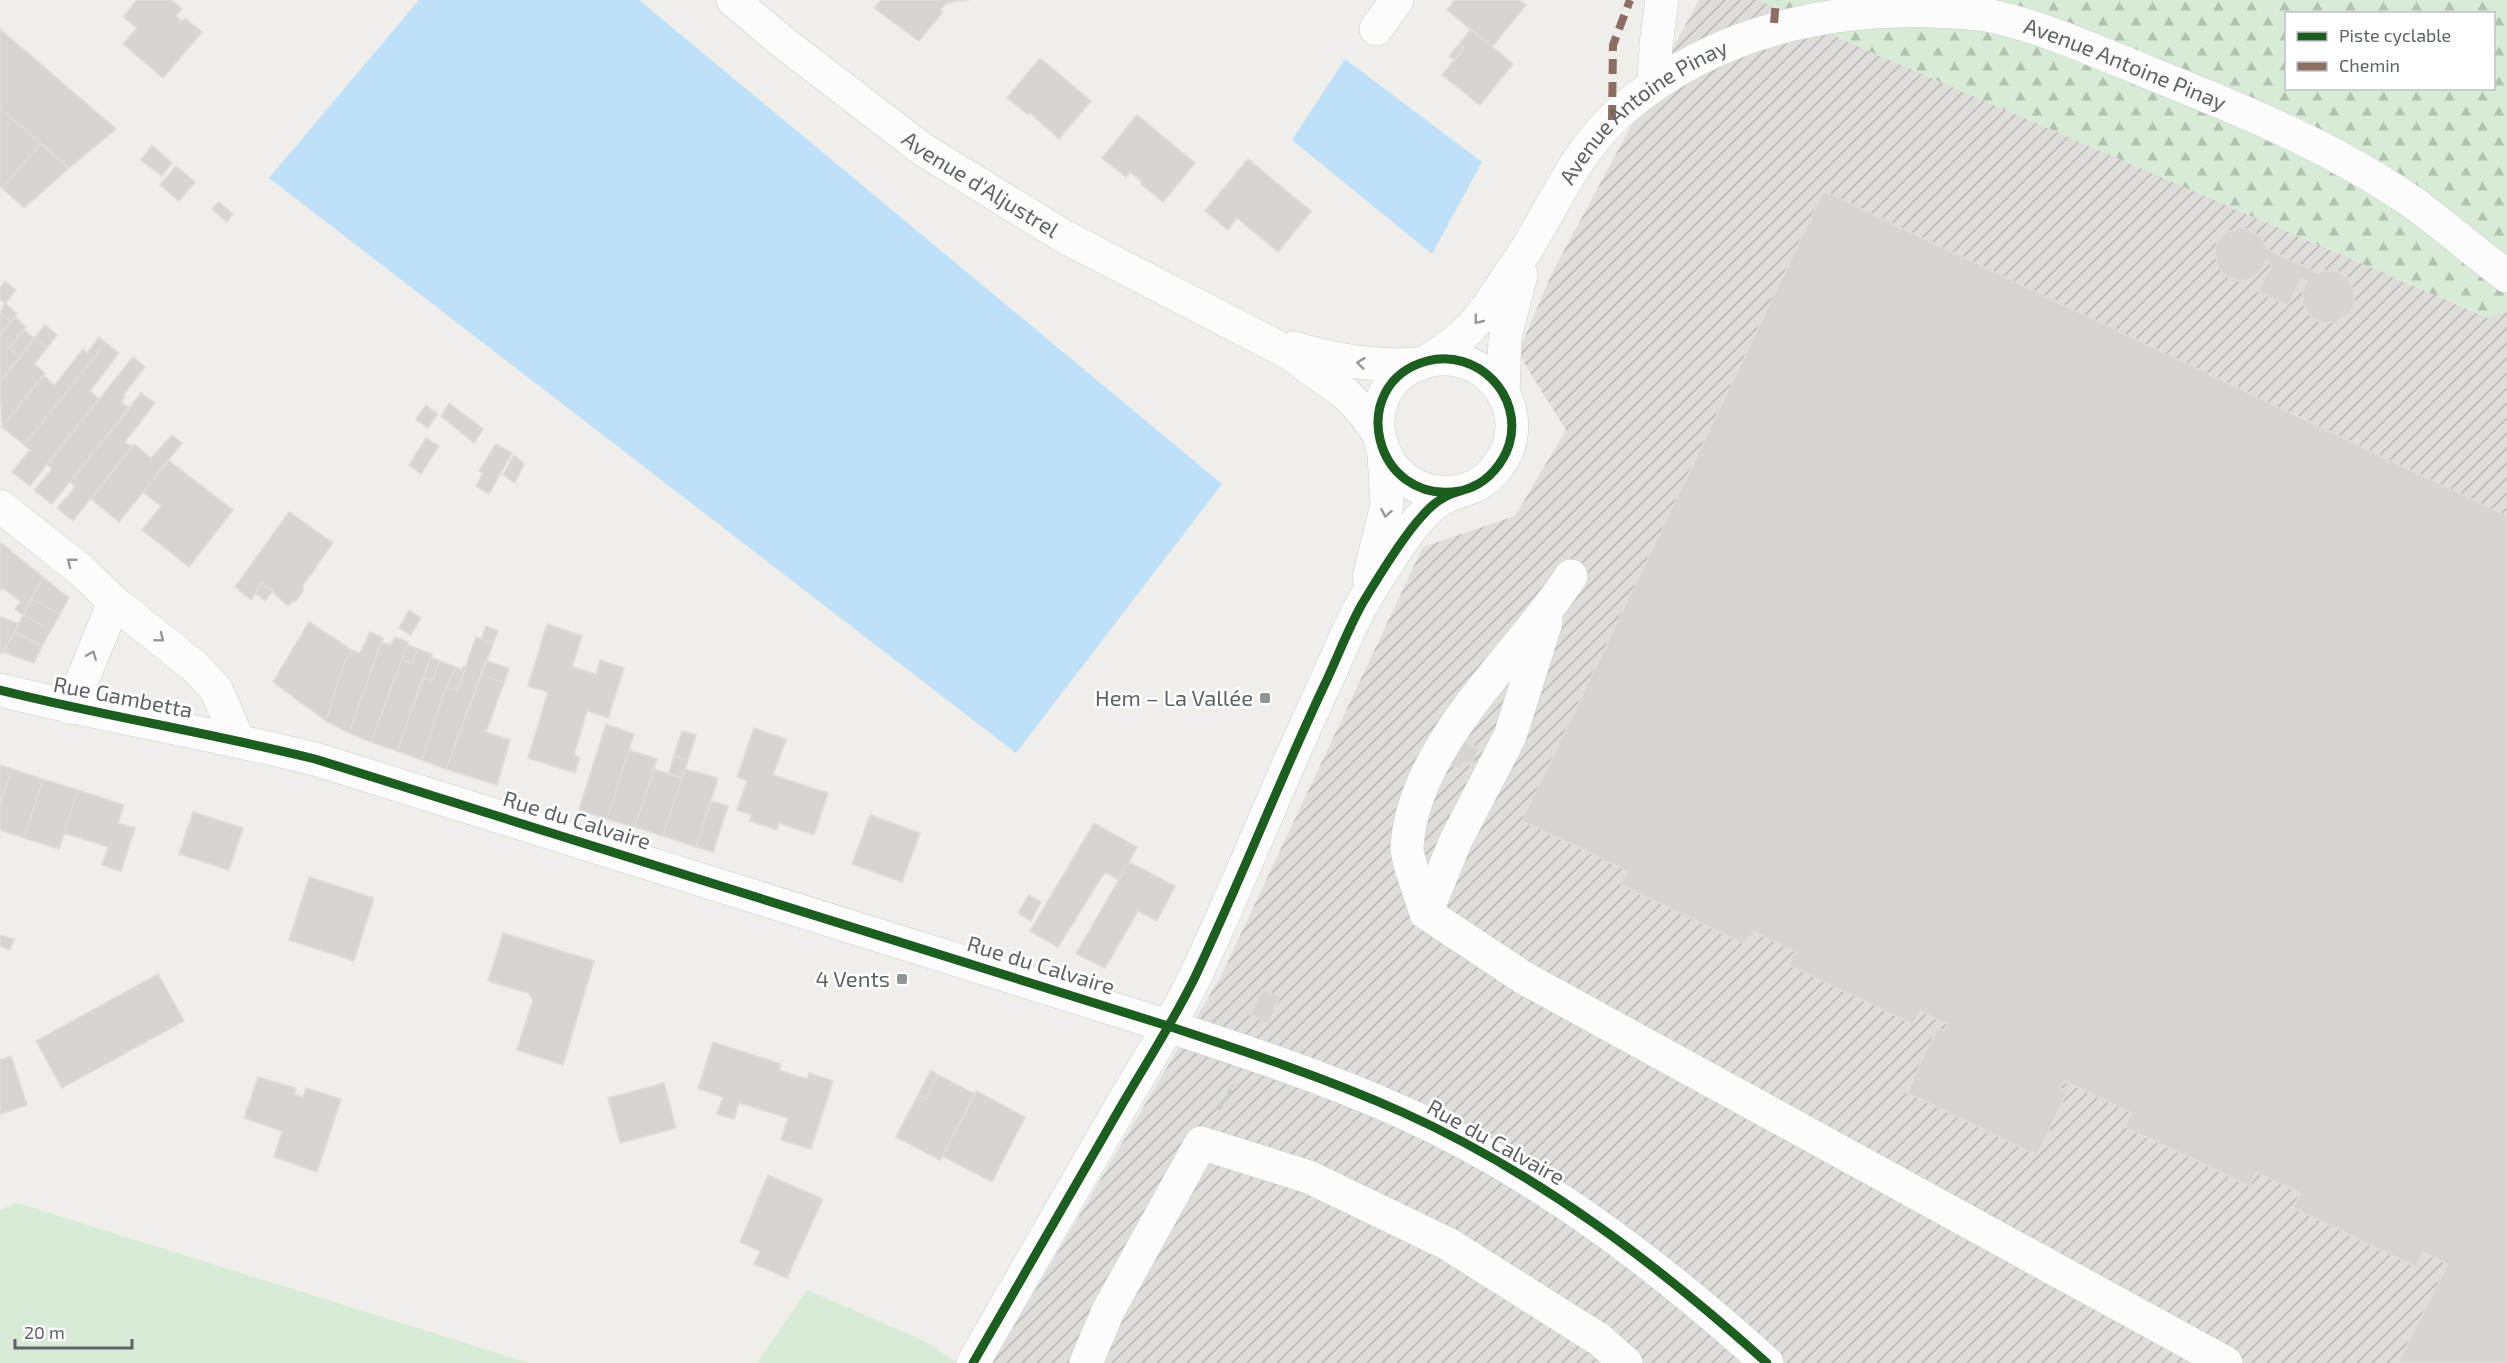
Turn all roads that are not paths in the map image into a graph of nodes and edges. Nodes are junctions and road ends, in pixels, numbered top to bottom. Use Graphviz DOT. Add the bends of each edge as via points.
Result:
graph roads {
  1 [pos="733,0"];
  2 [pos="1397,0"];
  3 [pos="1662,0"];
  4 [pos="1376,29"];
  5 [pos="1654,85"];
  6 [pos="1534,237"];
  7 [pos="2507,276"];
  8 [pos="1250,332"];
  9 [pos="1424,362"];
  10 [pos="1503,394"];
  11 [pos="1381,444"];
  12 [pos="1460,491"];
  13 [pos="0,506"];
  14 [pos="1571,576"];
  15 [pos="114,602"];
  16 [pos="1361,606"];
  17 [pos="1551,606"];
  18 [pos="0,690"];
  19 [pos="71,708"];
  20 [pos="238,740"];
  21 [pos="1426,913"];
  22 [pos="1168,1026"];
  23 [pos="973,1363"];
  24 [pos="1086,1363"];
  25 [pos="1626,1363"];
  26 [pos="1767,1363"];
  27 [pos="2226,1363"];
  1 -- 8 [label="street, Avenue d'Aljustrel" via="922,149 1065,237"];
  2 -- 4 [label="street"];
  3 -- 5 [label="street"];
  5 -- 6 [label="street, Avenue Antoine Pinay" via="1591,142 1571,169"];
  5 -- 7 [label="street, Avenue Antoine Pinay" via="1731,40 1774,23 1818,12 1902,5 1988,15 2082,45 2307,141 2414,204"];
  6 -- 9 [label="street, Avenue Antoine Pinay, one-way" via="1472,327"];
  6 -- 10 [label="street, Avenue Antoine Pinay" via="1505,336"];
  9 -- 8 [label="street, Avenue d'Aljustrel, one-way" via="1357,364 1296,349"];
  8 -- 11 [label="street, Avenue d'Aljustrel" via="1289,353 1346,394 1363,412"];
  9 -- 10 [label="street, Avenue Antoine Pinay" via="1451,358 1472,364 1490,376"];
  9 -- 11 [label="street, Avenue Antoine Pinay" via="1400,375 1387,392 1379,412"];
  10 -- 12 [label="street, Avenue Antoine Pinay" via="1512,425 1504,458 1481,482"];
  11 -- 12 [label="street, Avenue Antoine Pinay" via="1397,473 1416,486 1438,492"];
  11 -- 16 [label="street, Avenue Antoine Pinay, one-way" via="1387,505"];
  12 -- 16 [label="street, Avenue Antoine Pinay" via="1446,496 1420,518"];
  15 -- 13 [label="street, one-way" via="82,570"];
  14 -- 17 [label="street"];
  19 -- 15 [label="street, one-way"];
  15 -- 20 [label="street, one-way" via="194,666 216,689"];
  16 -- 22 [label="street" via="1216,932"];
  17 -- 21 [label="street" via="1510,736 1456,840"];
  17 -- 21 [label="street" via="1456,723 1417,797 1407,849"];
  18 -- 19 [label="street, Rue Gambetta"];
  19 -- 20 [label="street, Rue Gambetta"];
  20 -- 22 [label="street, Rue du Calvaire" via="315,759"];
  21 -- 27 [label="street" via="1524,978"];
  22 -- 23 [label="street"];
  22 -- 26 [label="street, Rue du Calvaire" via="1306,1072 1403,1112 1472,1147 1610,1233"];
  24 -- 25 [label="street" via="1108,1311 1201,1143 1309,1177 1448,1244 1600,1340"];
}
